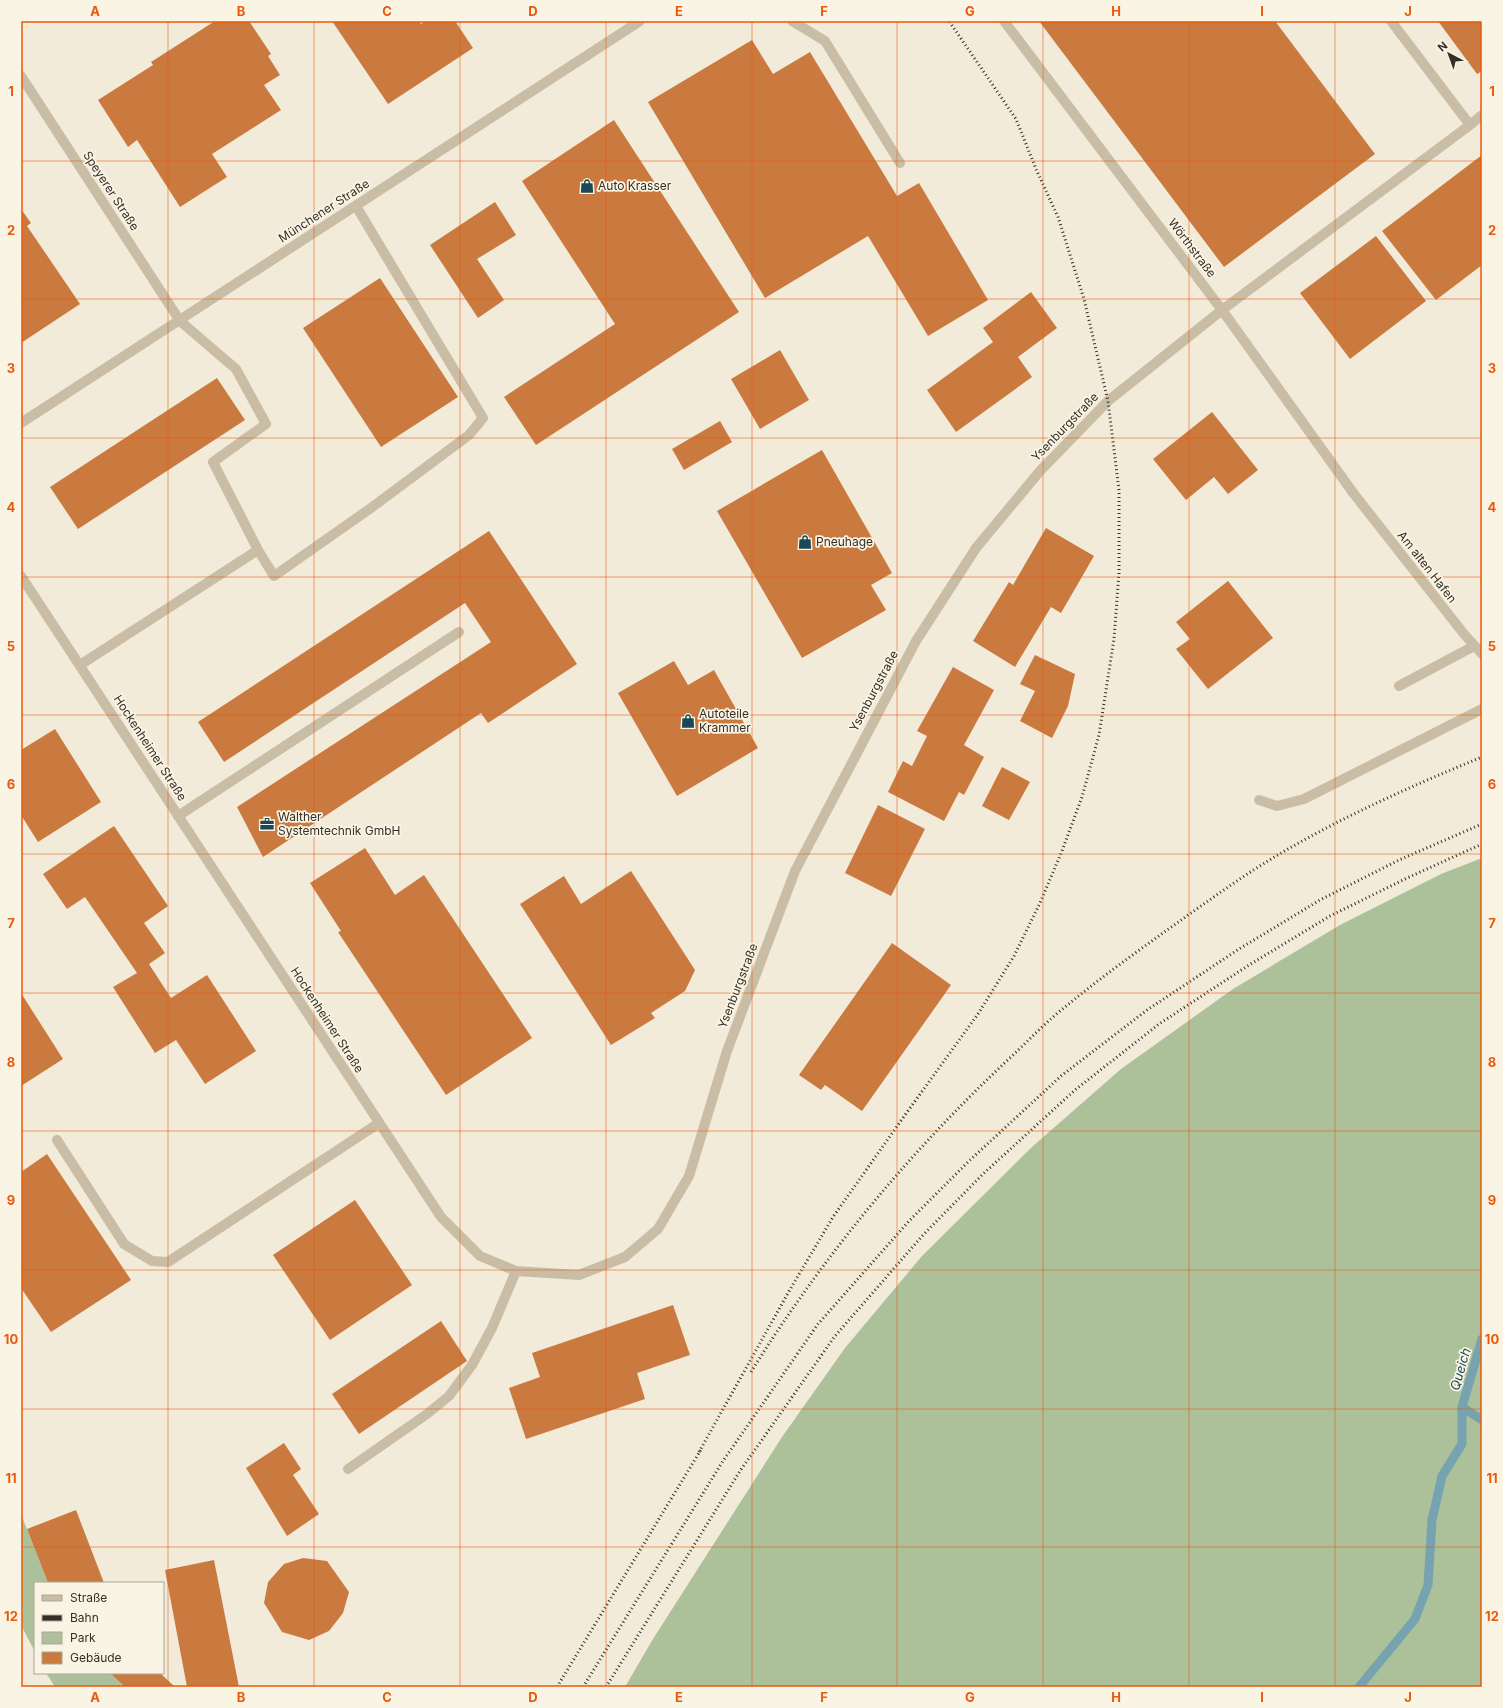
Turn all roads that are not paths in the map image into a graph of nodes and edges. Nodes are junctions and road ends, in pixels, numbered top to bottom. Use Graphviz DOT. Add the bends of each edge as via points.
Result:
graph roads {
  1 [pos="640,21"];
  2 [pos="792,21"];
  3 [pos="1004,21"];
  4 [pos="1392,21"];
  5 [pos="21,76"];
  6 [pos="1482,115"];
  7 [pos="1470,125"];
  8 [pos="900,163"];
  9 [pos="356,206"];
  10 [pos="1222,310"];
  11 [pos="180,321"];
  12 [pos="21,424"];
  13 [pos="1354,494"];
  14 [pos="258,550"];
  15 [pos="21,576"];
  16 [pos="458,632"];
  17 [pos="1474,646"];
  18 [pos="1482,654"];
  19 [pos="80,666"];
  20 [pos="1399,686"];
  21 [pos="1482,709"];
  22 [pos="1259,800"];
  23 [pos="178,816"];
  24 [pos="380,1123"];
  25 [pos="57,1140"];
  26 [pos="689,1176"];
  27 [pos="516,1271"];
  28 [pos="348,1470"];
  1 -- 9 [label="street, Münchener Straße"];
  2 -- 8 [label="street" via="825,41"];
  3 -- 10 [label="street, Wörthstraße"];
  4 -- 7 [label="street"];
  5 -- 11 [label="street, Speyerer Straße"];
  6 -- 7 [label="street, Ysenburgstraße"];
  7 -- 10 [label="street, Ysenburgstraße"];
  9 -- 11 [label="street, Münchener Straße"];
  9 -- 14 [label="street" via="483,418 469,435 274,576"];
  10 -- 13 [label="street, Wörthstraße"];
  10 -- 26 [label="street, Ysenburgstraße" via="1108,401 1040,471 976,548 916,641 796,871 727,1051"];
  11 -- 12 [label="street, Münchener Straße"];
  11 -- 14 [label="street, Speyerer Straße" via="236,369 266,424 213,462"];
  13 -- 17 [label="street, Am alten Hafen"];
  14 -- 19 [label="street"];
  15 -- 19 [label="street, Hockenheimer Straße"];
  16 -- 23 [label="street"];
  17 -- 18 [label="street, Am alten Hafen"];
  17 -- 20 [label="street"];
  19 -- 23 [label="street, Hockenheimer Straße"];
  21 -- 22 [label="street" via="1304,799 1278,806"];
  23 -- 24 [label="street, Hockenheimer Straße"];
  24 -- 25 [label="street" via="168,1262 152,1261 124,1244"];
  24 -- 27 [label="street, Hockenheimer Straße" via="441,1218 480,1256"];
  26 -- 27 [label="street, Hockenheimer Straße" via="658,1229 625,1257 579,1275"];
  27 -- 28 [label="street" via="492,1328 472,1365 449,1396"];
}
